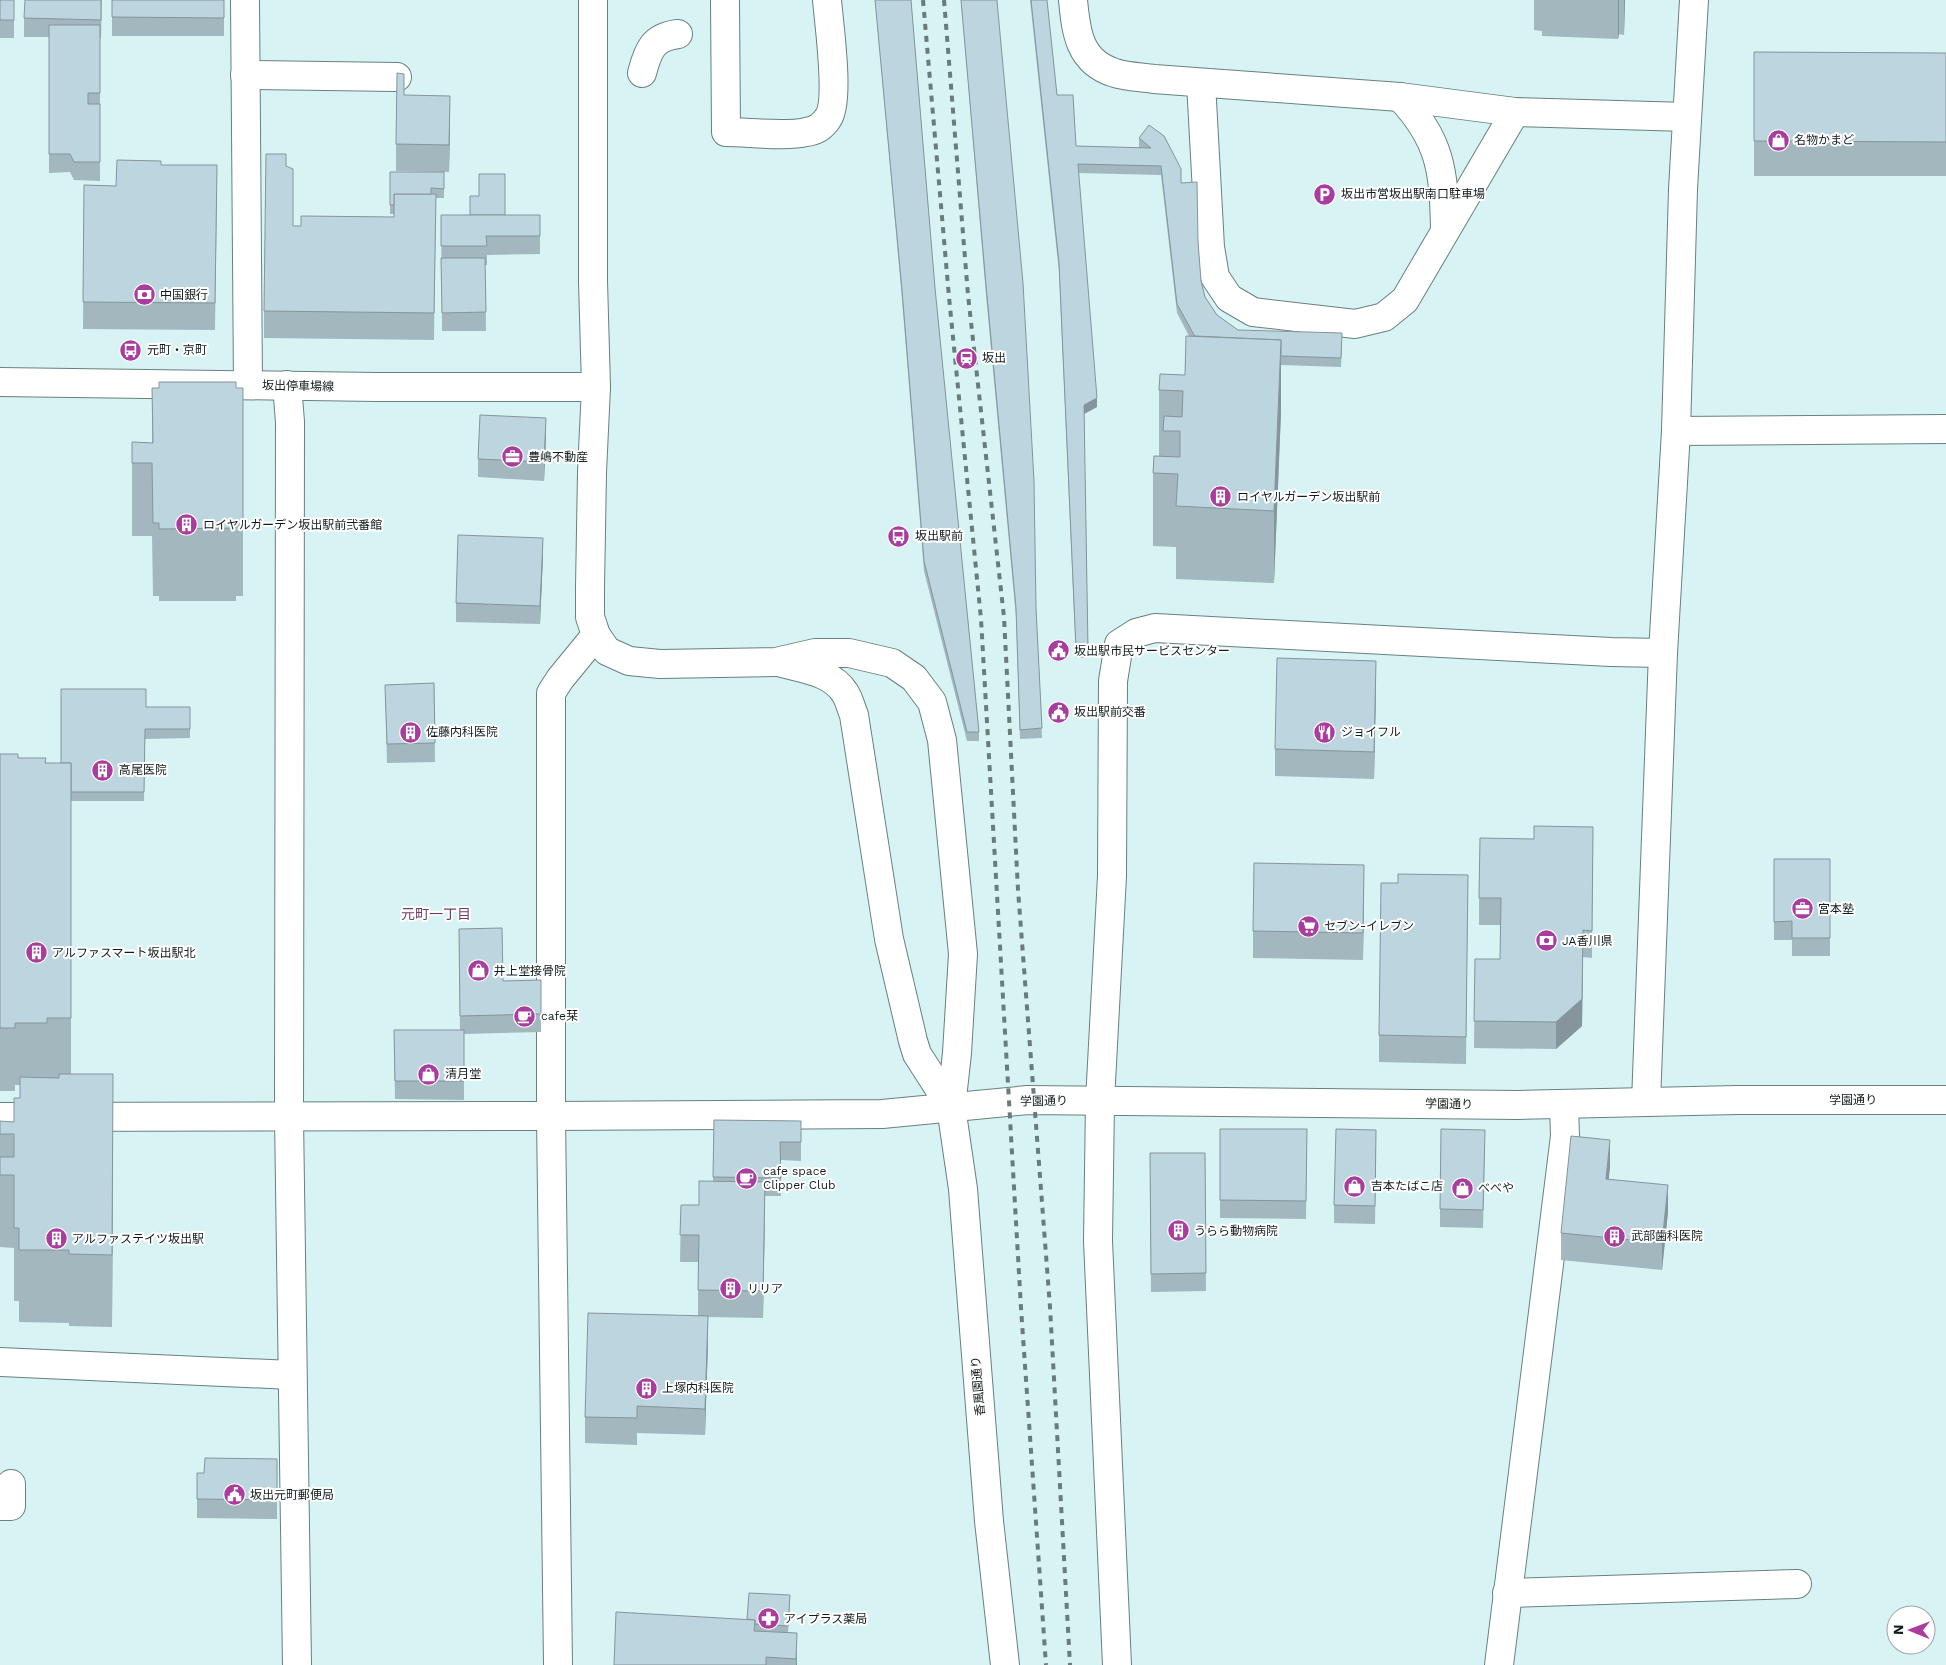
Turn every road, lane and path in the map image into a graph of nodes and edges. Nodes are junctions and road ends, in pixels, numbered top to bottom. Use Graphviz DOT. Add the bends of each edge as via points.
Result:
graph roads {
  1 [pos="244,0"];
  2 [pos="593,0"];
  3 [pos="725,0"];
  4 [pos="827,0"];
  5 [pos="1073,0"];
  6 [pos="1694,0"];
  7 [pos="678,34"];
  8 [pos="642,73"];
  9 [pos="245,75"];
  10 [pos="397,77"];
  11 [pos="1201,82"];
  12 [pos="1400,97"];
  13 [pos="1516,112"];
  14 [pos="1687,117"];
  15 [pos="1445,230"];
  16 [pos="0,382"];
  17 [pos="248,385"];
  18 [pos="287,385"];
  19 [pos="596,387"];
  20 [pos="1946,429"];
  21 [pos="1676,431"];
  22 [pos="596,635"];
  23 [pos="1663,653"];
  24 [pos="776,662"];
  25 [pos="1100,1100"];
  26 [pos="1946,1100"];
  27 [pos="1646,1102"];
  28 [pos="1564,1105"];
  29 [pos="951,1107"];
  30 [pos="551,1116"];
  31 [pos="0,1117"];
  32 [pos="289,1117"];
  33 [pos="0,1362"];
  34 [pos="292,1374"];
  35 [pos="1797,1584"];
  36 [pos="1507,1593"];
  37 [pos="297,1665"];
  38 [pos="558,1665"];
  39 [pos="1005,1665"];
  40 [pos="1116,1665"];
  41 [pos="1499,1665"];
  1 -- 9 [label="street"];
  2 -- 19 [label="street"];
  3 -- 4 [label="street" via="726,132 792,134 818,128 831,111 834,98"];
  5 -- 11 [label="street" via="1076,28 1083,49 1097,65 1116,74"];
  6 -- 14 [label="street"];
  7 -- 8 [label="street" via="658,40 646,57"];
  9 -- 10 [label="street"];
  9 -- 17 [label="street"];
  11 -- 12 [label="street"];
  11 -- 15 [label="street" via="1210,247 1215,277 1229,298 1237,303 1253,312 1355,324 1384,317 1405,300"];
  12 -- 13 [label="street"];
  12 -- 15 [label="street" via="1428,132 1436,150 1441,168"];
  13 -- 14 [label="street"];
  13 -- 15 [label="street"];
  14 -- 21 [label="street"];
  16 -- 17 [label="street, 坂出停車場線"];
  17 -- 18 [label="street, 坂出停車場線"];
  18 -- 19 [label="street, 坂出停車場線"];
  18 -- 32 [label="street" via="290,422"];
  19 -- 22 [label="street" via="590,617"];
  20 -- 21 [label="street"];
  21 -- 23 [label="street"];
  22 -- 24 [label="street" via="607,651 629,661 660,664"];
  22 -- 30 [label="street" via="551,693"];
  23 -- 25 [label="street" via="1155,628 1136,633 1119,644 1113,681 1112,876"];
  23 -- 27 [label="street"];
  24 -- 29 [label="street" via="817,672 835,681 845,693 854,715 889,938 916,1054"];
  24 -- 29 [label="street" via="815,652 849,652 892,663 914,678 932,702 942,740 963,954"];
  25 -- 28 [label="street, 学園通り"];
  25 -- 29 [label="street, 学園通り" via="1028,1100"];
  25 -- 40 [label="street" via="1098,1242"];
  26 -- 27 [label="street, 学園通り"];
  27 -- 28 [label="street, 学園通り"];
  28 -- 36 [label="street" via="1565,1136"];
  29 -- 30 [label="street, 学園通り" via="882,1114"];
  29 -- 39 [label="street, 香風園通り" via="963,1189 989,1521"];
  30 -- 32 [label="street, 学園通り"];
  30 -- 38 [label="street"];
  31 -- 32 [label="street, 学園通り"];
  32 -- 34 [label="street"];
  33 -- 34 [label="street"];
  34 -- 37 [label="street"];
  35 -- 36 [label="street"];
  36 -- 41 [label="street"];
}
